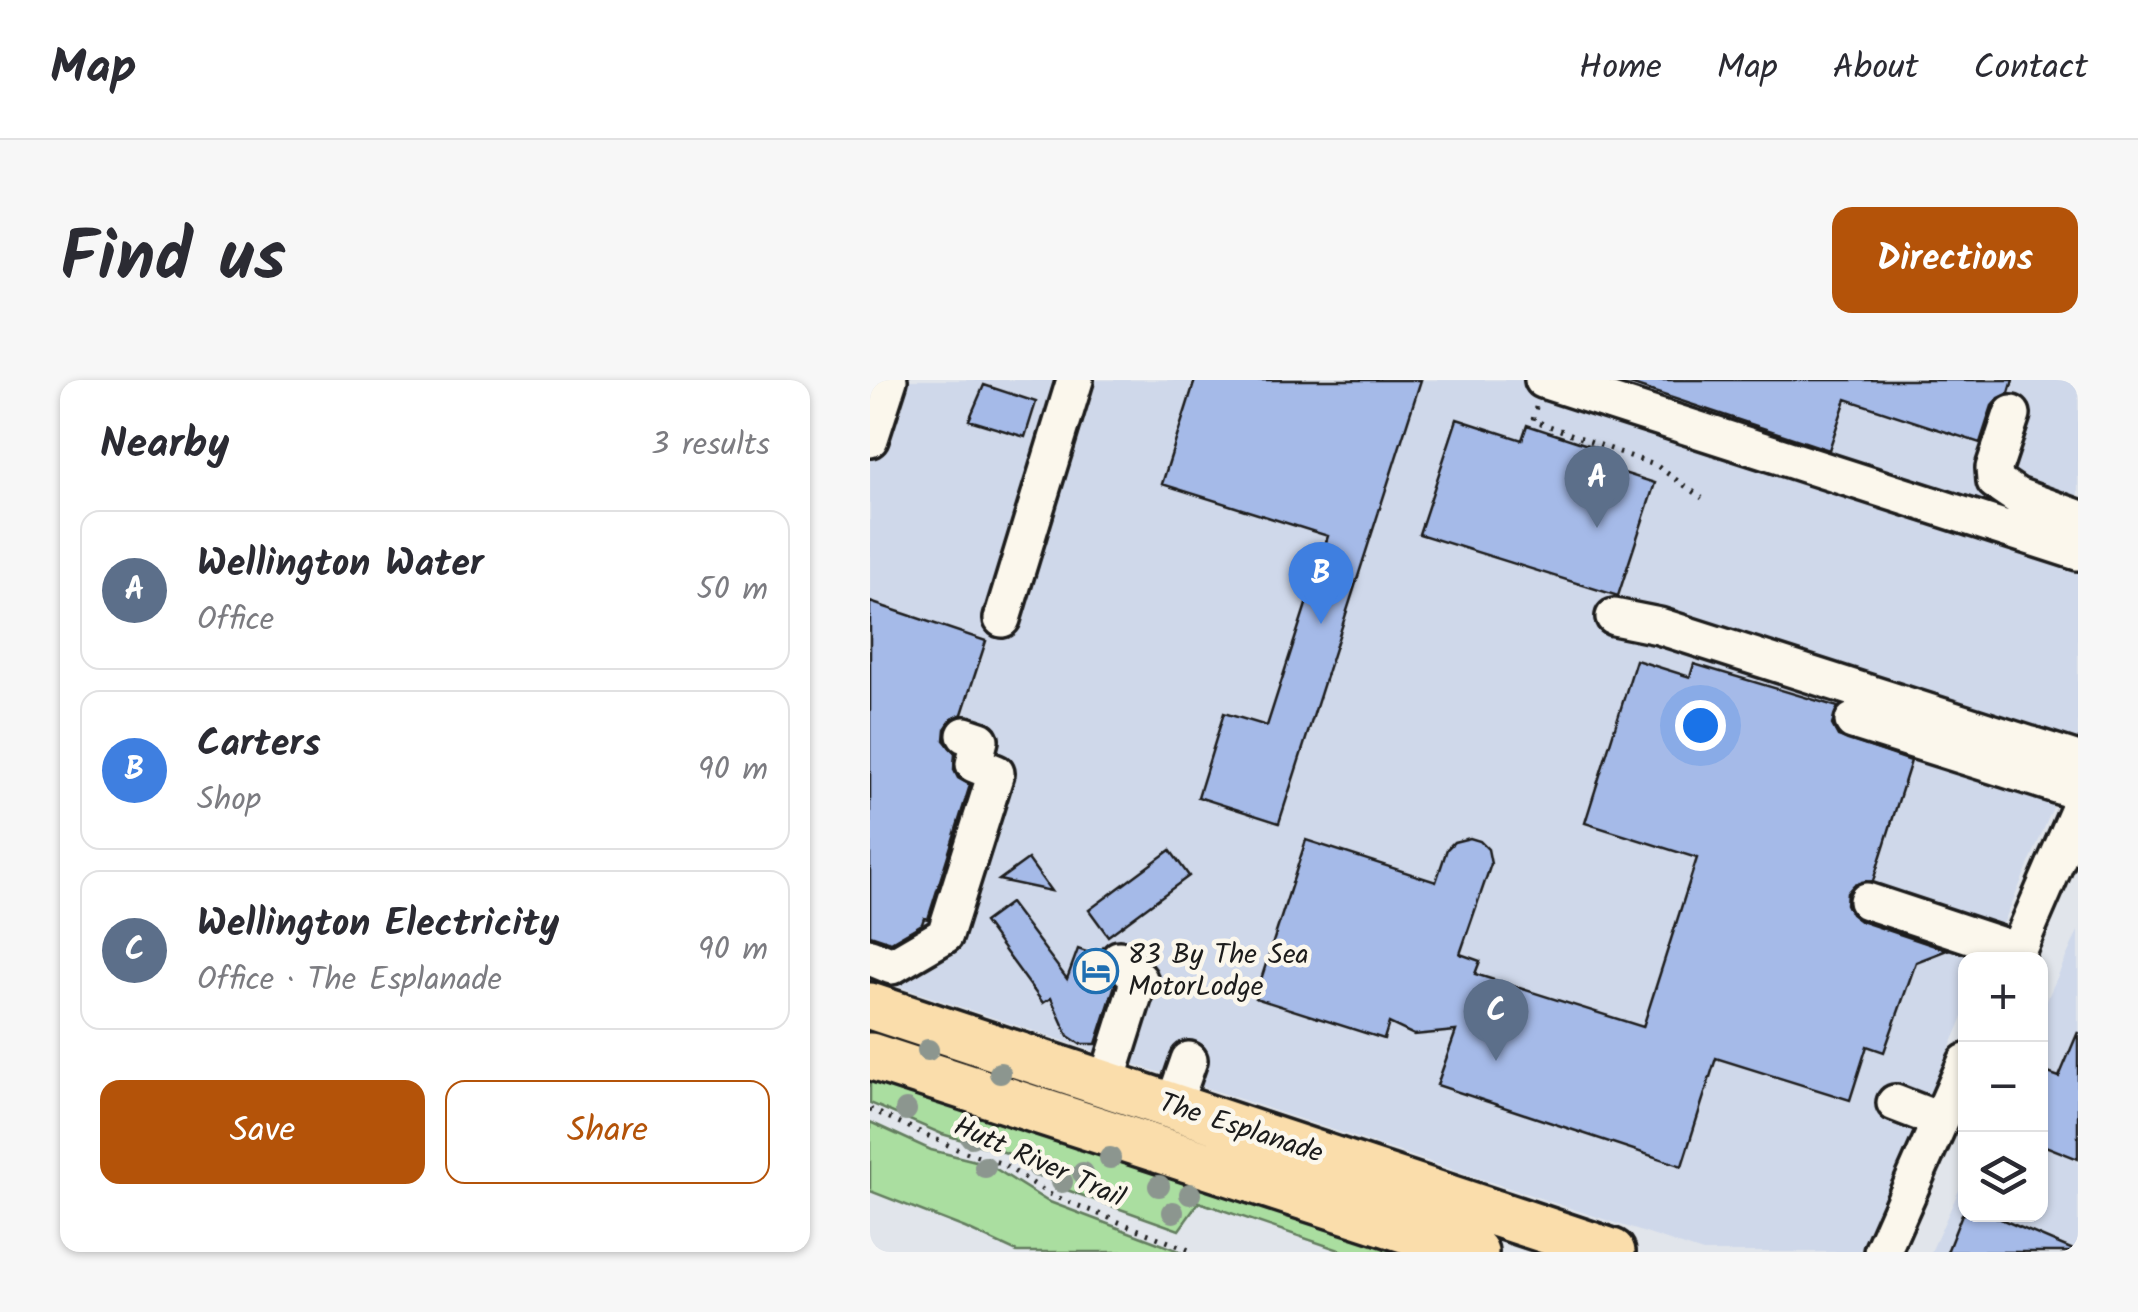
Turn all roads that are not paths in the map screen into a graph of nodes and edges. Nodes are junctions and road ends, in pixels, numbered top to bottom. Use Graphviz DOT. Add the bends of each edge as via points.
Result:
graph roads {
  1 [pos="889,380"];
  2 [pos="1075,380"];
  3 [pos="1544,380"];
  4 [pos="2012,414"];
  5 [pos="870,440"];
  6 [pos="1998,455"];
  7 [pos="2078,509"];
  8 [pos="2078,518"];
  9 [pos="2078,552"];
  10 [pos="1614,617"];
  11 [pos="1002,618"];
  12 [pos="1853,721"];
  13 [pos="966,735"];
  14 [pos="2078,760"];
  15 [pos="2078,792"];
  16 [pos="2078,812"];
  17 [pos="1867,900"];
  18 [pos="2008,952"];
  19 [pos="2017,952"];
  20 [pos="1119,959"];
  21 [pos="881,962"];
  22 [pos="873,1007"];
  23 [pos="870,1056"];
  24 [pos="1190,1060"];
  25 [pos="1958,1079"];
  26 [pos="1106,1084"];
  27 [pos="1896,1103"];
  28 [pos="1173,1106"];
  29 [pos="1939,1120"];
  30 [pos="1476,1252"];
  31 [pos="1612,1252"];
  32 [pos="1882,1252"];
  1 -- 5 [label="street"];
  2 -- 11 [label="street"];
  3 -- 9 [label="street"];
  4 -- 6 [label="street"];
  6 -- 7 [label="street" via="2016,475 2047,485"];
  6 -- 8 [label="street" via="1996,481 2004,489"];
  10 -- 14 [label="street"];
  12 -- 15 [label="street"];
  13 -- 21 [label="street" via="980,740 974,764 996,773 945,935"];
  16 -- 19 [label="street"];
  17 -- 18 [label="street"];
  20 -- 26 [label="street" via="1139,979"];
  21 -- 22 [label="street"];
  22 -- 26 [label="main road, The Esplanade" via="997,1034"];
  23 -- 30 [label="main road, The Esplanade"];
  24 -- 28 [label="street"];
  25 -- 29 [label="street"];
  26 -- 28 [label="main road, The Esplanade"];
  27 -- 29 [label="street"];
  28 -- 31 [label="main road, The Esplanade"];
  29 -- 32 [label="street"];
}
